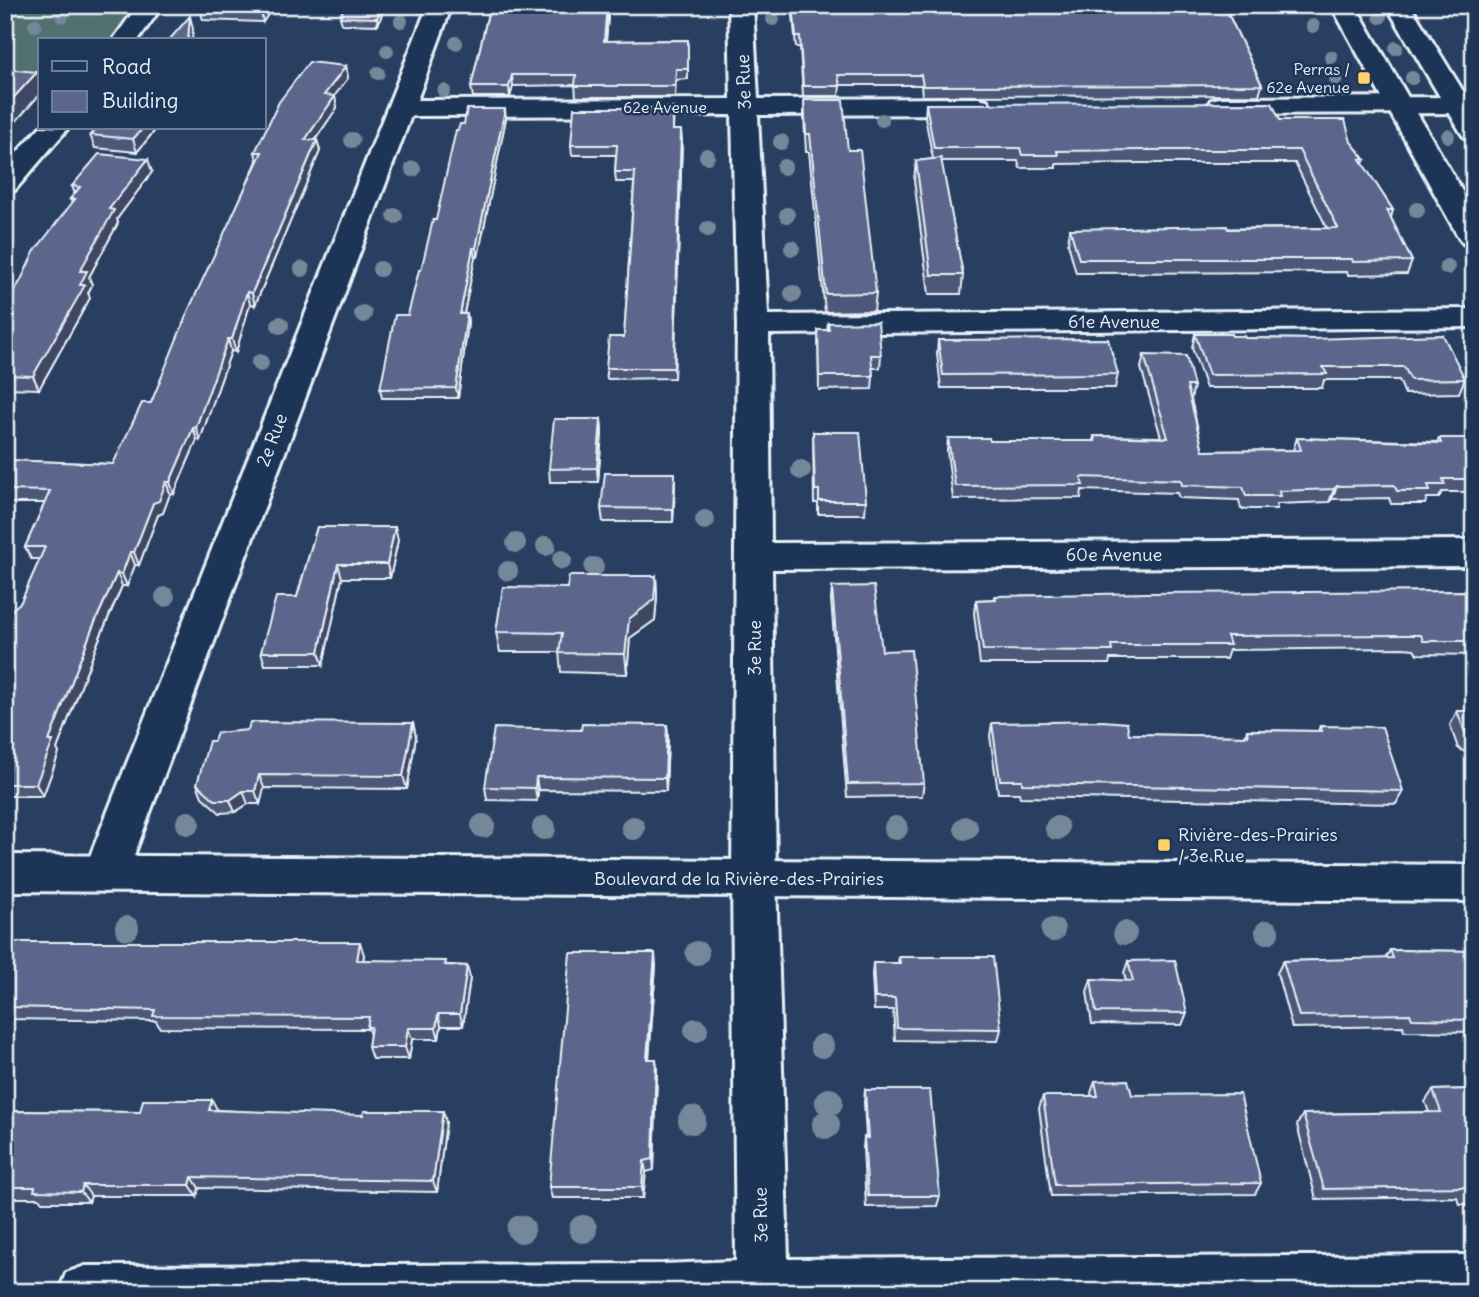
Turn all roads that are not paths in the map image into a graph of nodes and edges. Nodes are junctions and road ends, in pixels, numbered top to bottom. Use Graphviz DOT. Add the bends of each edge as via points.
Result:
graph roads {
  1 [pos="151,5"];
  2 [pos="440,5"];
  3 [pos="741,5"];
  4 [pos="1343,5"];
  5 [pos="1398,5"];
  6 [pos="126,38"];
  7 [pos="1400,105"];
  8 [pos="1466,105"];
  9 [pos="1002,106"];
  10 [pos="1194,106"];
  11 [pos="745,107"];
  12 [pos="402,108"];
  13 [pos="52,130"];
  14 [pos="1474,131"];
  15 [pos="5,184"];
  16 [pos="1474,238"];
  17 [pos="1474,318"];
  18 [pos="753,325"];
  19 [pos="1474,553"];
  20 [pos="755,556"];
  21 [pos="5,873"];
  22 [pos="105,874"];
  23 [pos="754,879"];
  24 [pos="1474,883"];
  25 [pos="1474,1280"];
  26 [pos="762,1290"];
  27 [pos="85,1292"];
  1 -- 6 [label="street"];
  2 -- 12 [label="street, 2e Rue"];
  3 -- 11 [label="street, 3e Rue"];
  4 -- 7 [label="street"];
  5 -- 8 [label="street"];
  7 -- 8 [label="street"];
  7 -- 10 [label="street"];
  7 -- 16 [label="street"];
  8 -- 14 [label="street"];
  9 -- 11 [label="street, 62e Avenue"];
  11 -- 12 [label="street, 62e Avenue"];
  11 -- 18 [label="street, 3e Rue"];
  12 -- 22 [label="street, 2e Rue"];
  13 -- 15 [label="street"];
  17 -- 18 [label="street, 61e Avenue"];
  18 -- 20 [label="street, 3e Rue"];
  19 -- 20 [label="street, 60e Avenue"];
  20 -- 23 [label="street, 3e Rue"];
  21 -- 22 [label="street, Boulevard de la Rivière-des-Prairies"];
  22 -- 23 [label="street, Boulevard de la Rivière-des-Prairies"];
  23 -- 24 [label="street, Boulevard de la Rivière-des-Prairies"];
  23 -- 26 [label="street, 3e Rue"];
  25 -- 26 [label="street" via="852,1283"];
  26 -- 27 [label="street"];
}
